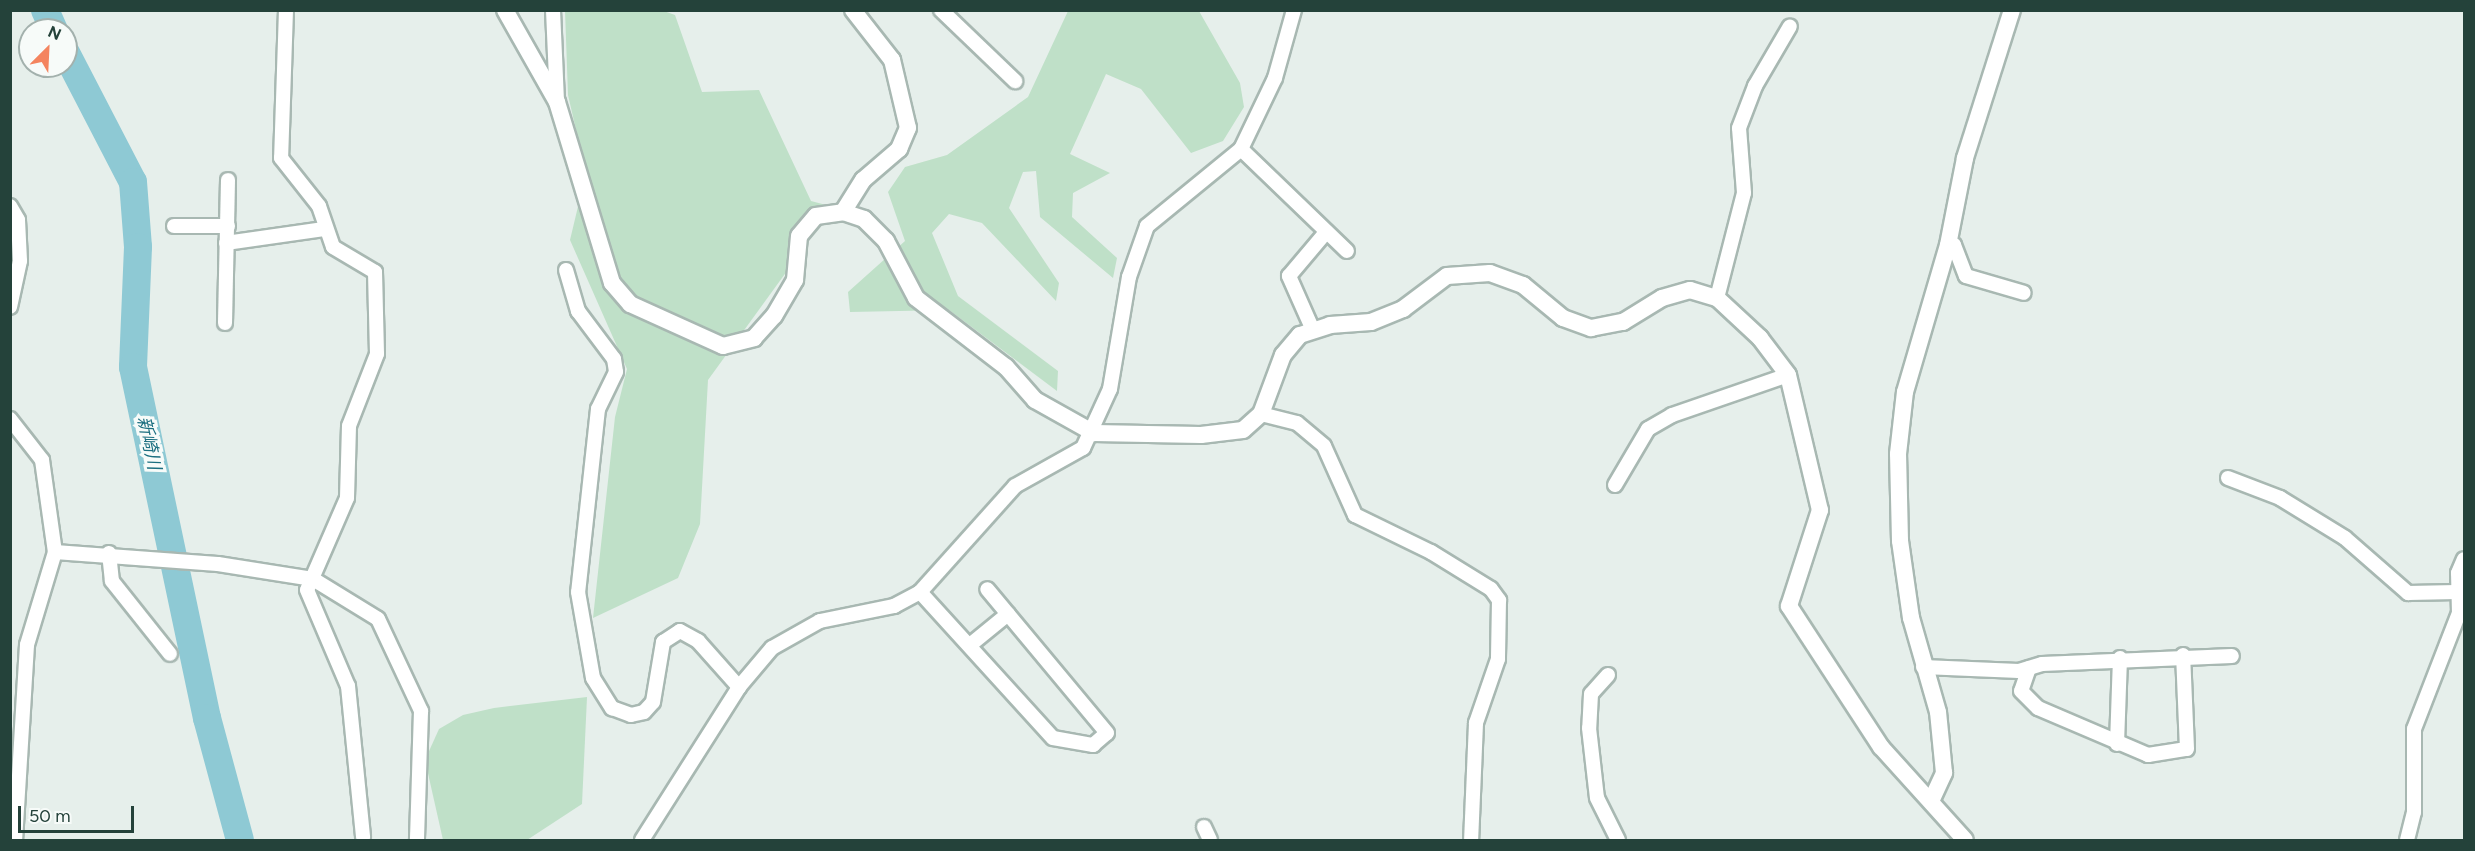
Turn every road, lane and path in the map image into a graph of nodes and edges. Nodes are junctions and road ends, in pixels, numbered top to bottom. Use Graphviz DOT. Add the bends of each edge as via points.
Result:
graph roads {
  1 [pos="286,10"];
  2 [pos="505,10"];
  3 [pos="553,10"];
  4 [pos="853,10"];
  5 [pos="941,10"];
  6 [pos="1294,10"];
  7 [pos="2013,10"];
  8 [pos="1790,26"];
  9 [pos="1015,81"];
  10 [pos="557,102"];
  11 [pos="1241,149"];
  12 [pos="228,180"];
  13 [pos="10,206"];
  14 [pos="843,212"];
  15 [pos="174,226"];
  16 [pos="228,226"];
  17 [pos="324,229"];
  18 [pos="1326,232"];
  19 [pos="226,243"];
  20 [pos="1948,245"];
  21 [pos="1347,251"];
  22 [pos="566,270"];
  23 [pos="2024,293"];
  24 [pos="1718,298"];
  25 [pos="10,307"];
  26 [pos="225,322"];
  27 [pos="1312,328"];
  28 [pos="1788,375"];
  29 [pos="1261,414"];
  30 [pos="10,419"];
  31 [pos="1094,433"];
  32 [pos="2228,478"];
  33 [pos="1615,485"];
  34 [pos="55,552"];
  35 [pos="109,553"];
  36 [pos="2464,559"];
  37 [pos="313,579"];
  38 [pos="987,590"];
  39 [pos="920,592"];
  40 [pos="2457,592"];
  41 [pos="1008,614"];
  42 [pos="970,645"];
  43 [pos="170,654"];
  44 [pos="2183,655"];
  45 [pos="2232,656"];
  46 [pos="2120,658"];
  47 [pos="1923,667"];
  48 [pos="2029,668"];
  49 [pos="1608,675"];
  50 [pos="739,687"];
  51 [pos="2117,744"];
  52 [pos="1932,799"];
  53 [pos="363,837"];
  54 [pos="15,840"];
  55 [pos="417,840"];
  56 [pos="642,840"];
  57 [pos="1471,840"];
  58 [pos="1618,840"];
  59 [pos="1965,840"];
  60 [pos="2407,840"];
  1 -- 17 [label="street" via="278,146 285,169 319,206"];
  2 -- 10 [label="street"];
  3 -- 10 [label="street"];
  4 -- 14 [label="street" via="892,60 908,128 899,148 862,180"];
  5 -- 9 [label="street"];
  6 -- 11 [label="street" via="1275,78"];
  7 -- 20 [label="street" via="1965,158"];
  8 -- 24 [label="street" via="1755,86 1739,128 1744,194"];
  10 -- 14 [label="street" via="612,283 630,304 723,346 754,338 774,316 795,280 799,236 816,216"];
  11 -- 18 [label="street"];
  11 -- 31 [label="street" via="1147,226 1129,277 1110,389"];
  12 -- 16 [label="street"];
  13 -- 25 [label="street" via="18,220 20,261"];
  14 -- 31 [label="street" via="864,219 886,241 916,298 1006,367 1035,400"];
  15 -- 16 [label="street"];
  16 -- 19 [label="street"];
  17 -- 19 [label="street"];
  17 -- 37 [label="street" via="344,257 375,272 377,354 349,426 347,498"];
  18 -- 21 [label="street"];
  18 -- 27 [label="street" via="1289,276"];
  19 -- 26 [label="street"];
  20 -- 23 [label="street" via="1954,245 1966,276"];
  20 -- 47 [label="street" via="1905,392 1898,454 1900,542"];
  22 -- 50 [label="street" via="578,311 614,359 616,372 598,409 578,592 593,678 612,708 631,715 644,712 653,702 663,642 680,631 699,641"];
  24 -- 27 [label="street" via="1690,290 1662,298 1623,322 1591,328 1563,318 1523,285 1490,273 1447,276 1403,309 1371,322"];
  24 -- 28 [label="street" via="1760,338"];
  27 -- 29 [label="street" via="1283,355"];
  28 -- 33 [label="street" via="1672,415 1648,429"];
  28 -- 52 [label="street" via="1820,510 1789,606 1881,747"];
  29 -- 31 [label="street" via="1242,430 1201,435"];
  29 -- 57 [label="street" via="1298,423 1324,446 1355,515 1431,552 1491,589 1499,600 1498,659 1476,723"];
  30 -- 34 [label="street" via="42,460"];
  31 -- 39 [label="street" via="1078,454 1014,486"];
  32 -- 40 [label="street" via="2280,498 2345,538 2408,593"];
  34 -- 35 [label="street"];
  34 -- 54 [label="street" via="27,645"];
  35 -- 37 [label="street"];
  35 -- 43 [label="street" via="112,581"];
  36 -- 40 [label="street"];
  37 -- 53 [label="street" via="307,590 348,686"];
  37 -- 55 [label="street" via="378,619 421,711"];
  38 -- 41 [label="street"];
  39 -- 42 [label="street"];
  39 -- 50 [label="street" via="894,606 810,626 772,648"];
  40 -- 60 [label="street" via="2459,613 2414,729 2413,828"];
  41 -- 42 [label="street"];
  41 -- 42 [label="street" via="1107,733 1093,745 1053,738"];
  44 -- 45 [label="street"];
  44 -- 46 [label="street"];
  44 -- 51 [label="street" via="2187,749 2148,755"];
  46 -- 48 [label="street"];
  46 -- 51 [label="street"];
  47 -- 48 [label="street"];
  47 -- 52 [label="street" via="1938,712 1944,773"];
  48 -- 51 [label="street" via="2021,691 2038,708"];
  49 -- 58 [label="street" via="1591,694 1589,728 1597,798"];
  50 -- 56 [label="street"];
  52 -- 59 [label="street"];
}
